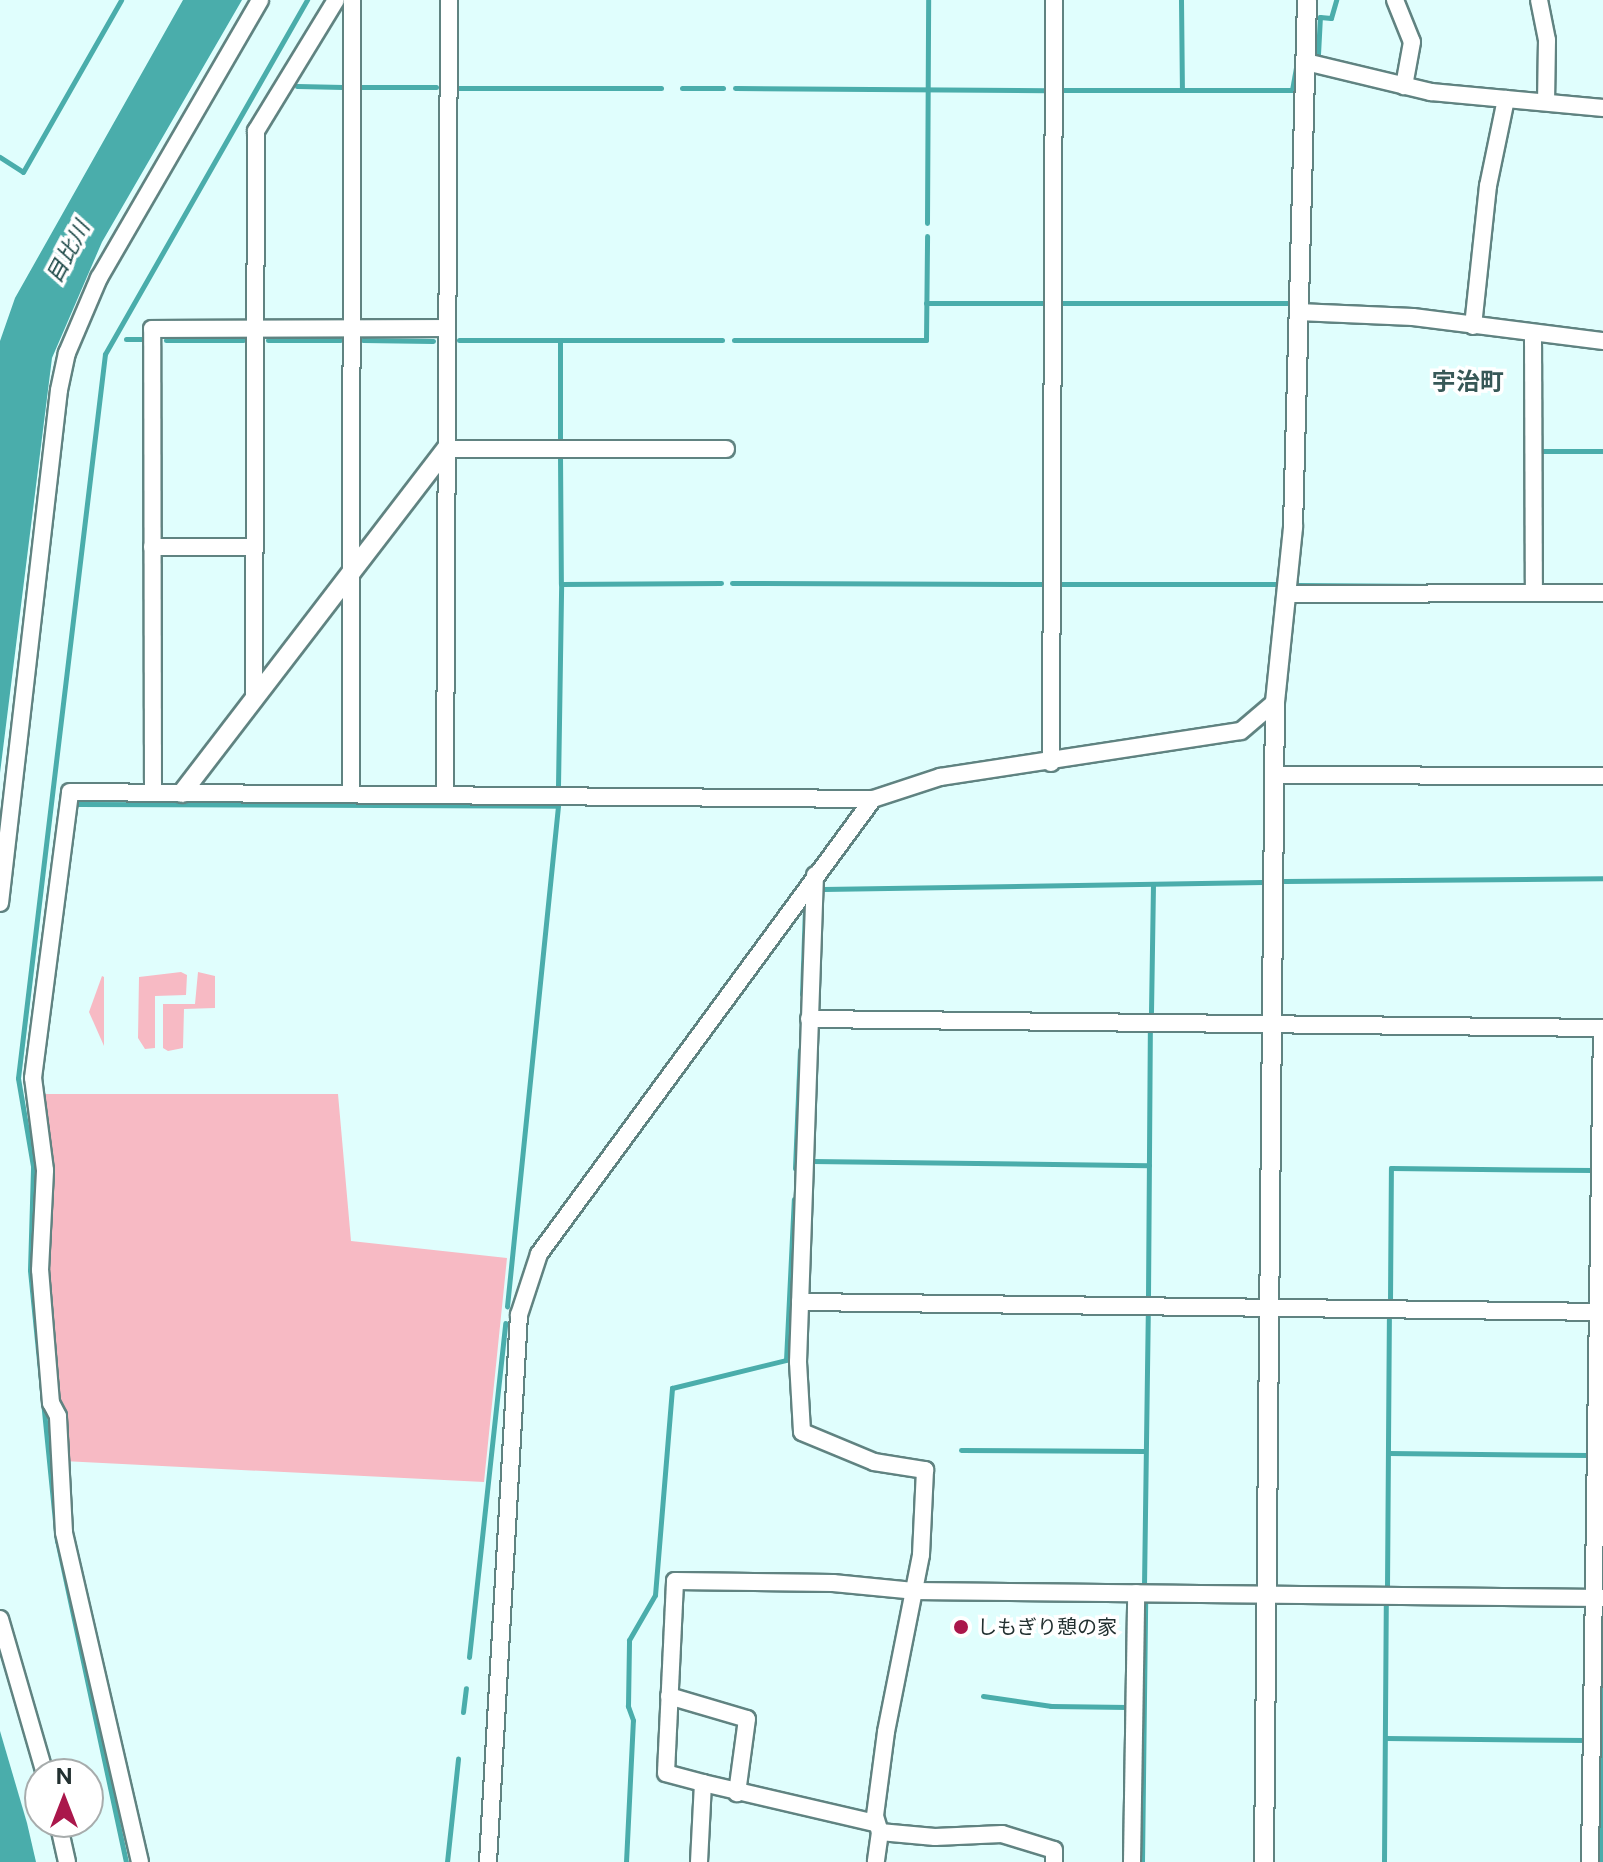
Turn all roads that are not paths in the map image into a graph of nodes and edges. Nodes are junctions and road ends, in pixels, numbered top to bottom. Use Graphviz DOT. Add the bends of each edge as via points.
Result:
graph roads {
  1 [pos="260,0"];
  2 [pos="336,0"];
  3 [pos="352,0"];
  4 [pos="449,0"];
  5 [pos="1054,0"];
  6 [pos="1307,0"];
  7 [pos="1395,0"];
  8 [pos="1539,0"];
  9 [pos="1306,62"];
  10 [pos="1404,86"];
  11 [pos="1506,99"];
  12 [pos="1546,102"];
  13 [pos="1603,108"];
  14 [pos="1298,312"];
  15 [pos="1473,326"];
  16 [pos="255,328"];
  17 [pos="352,328"];
  18 [pos="447,328"];
  19 [pos="1533,335"];
  20 [pos="1603,341"];
  21 [pos="446,449"];
  22 [pos="726,449"];
  23 [pos="152,547"];
  24 [pos="254,547"];
  25 [pos="351,572"];
  26 [pos="1534,588"];
  27 [pos="1603,593"];
  28 [pos="1287,594"];
  29 [pos="254,700"];
  30 [pos="1275,702"];
  31 [pos="1051,763"];
  32 [pos="1275,775"];
  33 [pos="1603,776"];
  34 [pos="153,792"];
  35 [pos="182,793"];
  36 [pos="351,793"];
  37 [pos="445,794"];
  38 [pos="873,799"];
  39 [pos="815,875"];
  40 [pos="1,893"];
  41 [pos="809,1019"];
  42 [pos="1272,1025"];
  43 [pos="1602,1028"];
  44 [pos="800,1302"];
  45 [pos="1269,1308"];
  46 [pos="1600,1312"];
  47 [pos="1600,1456"];
  48 [pos="914,1591"];
  49 [pos="1136,1593"];
  50 [pos="1266,1594"];
  51 [pos="1598,1598"];
  52 [pos="0,1619"];
  53 [pos="1598,1677"];
  54 [pos="669,1696"];
  55 [pos="40,1758"];
  56 [pos="703,1783"];
  57 [pos="737,1793"];
  58 [pos="877,1828"];
  59 [pos="62,1838"];
  60 [pos="67,1862"];
  61 [pos="140,1862"];
  62 [pos="488,1862"];
  63 [pos="699,1862"];
  64 [pos="876,1862"];
  65 [pos="1054,1862"];
  66 [pos="1132,1862"];
  67 [pos="1264,1862"];
  68 [pos="1590,1862"];
  1 -- 40 [label="street" via="99,278 67,353"];
  2 -- 16 [label="street" via="256,131"];
  3 -- 17 [label="street"];
  4 -- 18 [label="street"];
  5 -- 31 [label="street"];
  6 -- 9 [label="street"];
  7 -- 10 [label="street" via="1412,42"];
  8 -- 12 [label="street" via="1547,40"];
  9 -- 10 [label="street"];
  9 -- 14 [label="street"];
  10 -- 11 [label="street"];
  11 -- 12 [label="street"];
  11 -- 15 [label="street" via="1488,186"];
  12 -- 13 [label="street"];
  14 -- 15 [label="street"];
  14 -- 28 [label="street"];
  15 -- 19 [label="street"];
  16 -- 17 [label="street"];
  16 -- 23 [label="street" via="152,329"];
  16 -- 24 [label="street"];
  17 -- 18 [label="street"];
  17 -- 25 [label="street"];
  18 -- 21 [label="street"];
  19 -- 20 [label="street"];
  19 -- 26 [label="street"];
  21 -- 22 [label="street"];
  21 -- 25 [label="street"];
  21 -- 37 [label="street"];
  23 -- 24 [label="street"];
  23 -- 34 [label="street"];
  24 -- 29 [label="street"];
  25 -- 29 [label="street"];
  25 -- 36 [label="street"];
  26 -- 27 [label="street"];
  26 -- 28 [label="street"];
  28 -- 30 [label="street"];
  29 -- 35 [label="street"];
  30 -- 31 [label="street" via="1241,731"];
  30 -- 32 [label="street"];
  31 -- 38 [label="street" via="940,777"];
  32 -- 33 [label="street"];
  32 -- 42 [label="street"];
  34 -- 35 [label="street"];
  34 -- 61 [label="street" via="70,792 32,1100 45,1170 40,1270 51,1403 58,1416 64,1532"];
  35 -- 36 [label="street"];
  36 -- 37 [label="street"];
  37 -- 38 [label="street"];
  38 -- 39 [label="street"];
  39 -- 41 [label="street"];
  39 -- 62 [label="street" via="539,1254 519,1315"];
  41 -- 42 [label="street"];
  41 -- 44 [label="street"];
  42 -- 43 [label="street"];
  42 -- 45 [label="street"];
  43 -- 46 [label="street"];
  44 -- 45 [label="street"];
  44 -- 48 [label="street" via="802,1432 874,1462 925,1470"];
  45 -- 46 [label="street"];
  45 -- 50 [label="street"];
  46 -- 47 [label="street"];
  47 -- 51 [label="street"];
  48 -- 49 [label="street"];
  48 -- 54 [label="street" via="833,1583 675,1581"];
  48 -- 58 [label="street" via="886,1732"];
  49 -- 50 [label="street"];
  49 -- 66 [label="street"];
  50 -- 51 [label="street"];
  50 -- 67 [label="street"];
  51 -- 53 [label="street"];
  52 -- 55 [label="street"];
  53 -- 68 [label="street"];
  54 -- 56 [label="street" via="666,1773"];
  54 -- 57 [label="street" via="747,1719"];
  56 -- 57 [label="street"];
  56 -- 63 [label="street"];
  57 -- 58 [label="street"];
  58 -- 64 [label="street"];
  58 -- 65 [label="street" via="1002,1834 1054,1850"];
  59 -- 60 [label="street"];
}
